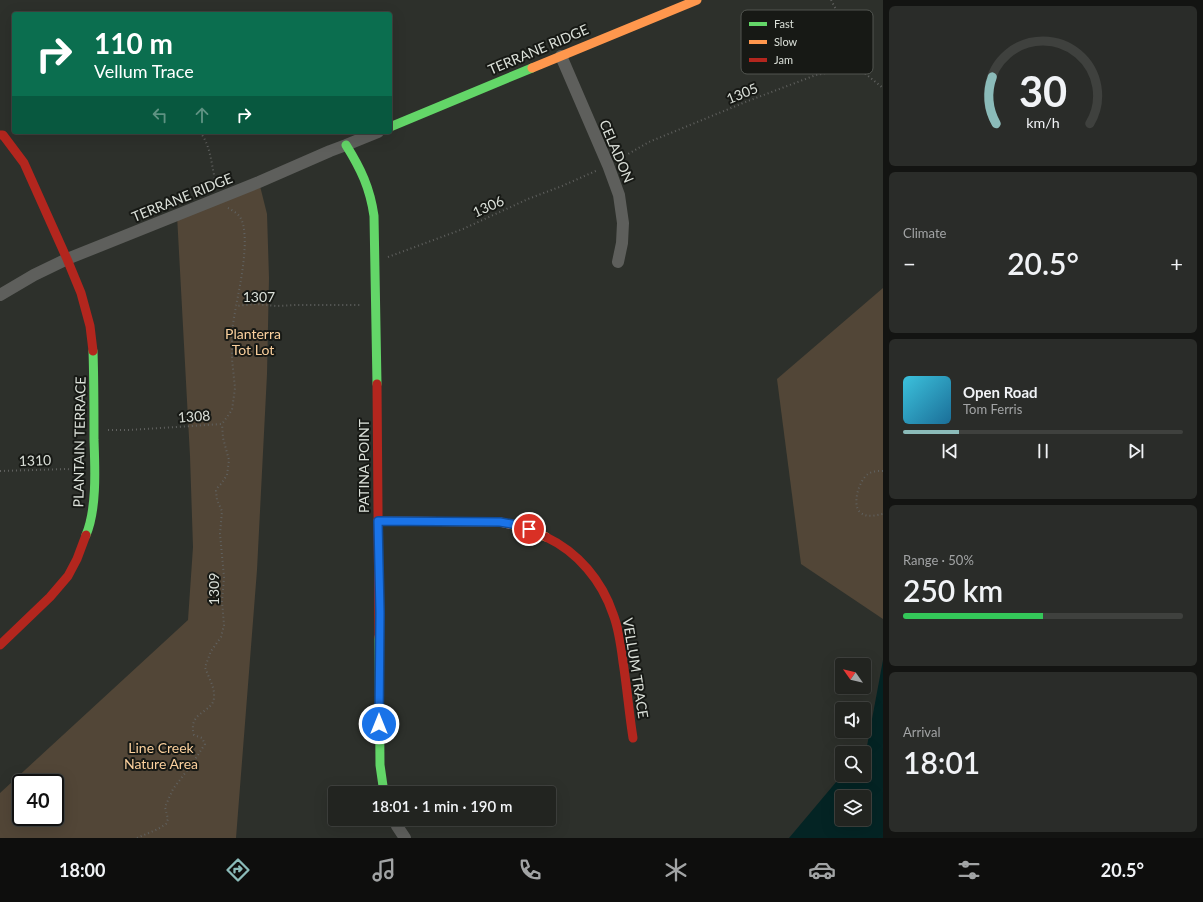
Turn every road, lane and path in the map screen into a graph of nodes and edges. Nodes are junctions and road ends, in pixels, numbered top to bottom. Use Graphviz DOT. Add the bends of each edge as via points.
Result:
graph roads {
  1 [pos="697,0"];
  2 [pos="831,0"];
  3 [pos="836,10"];
  4 [pos="561,56"];
  5 [pos="821,74"];
  6 [pos="866,74"];
  7 [pos="883,88"];
  8 [pos="392,126"];
  9 [pos="201,134"];
  10 [pos="373,134"];
  11 [pos="0,135"];
  12 [pos="346,145"];
  13 [pos="608,165"];
  14 [pos="221,197"];
  15 [pos="67,259"];
  16 [pos="375,261"];
  17 [pos="618,262"];
  18 [pos="0,295"];
  19 [pos="236,306"];
  20 [pos="376,306"];
  21 [pos="222,424"];
  22 [pos="94,431"];
  23 [pos="0,471"];
  24 [pos="883,471"];
  25 [pos="95,472"];
  26 [pos="883,514"];
  27 [pos="378,521"];
  28 [pos="0,645"];
  29 [pos="633,738"];
  30 [pos="383,786"];
  31 [pos="397,826"];
  32 [pos="137,838"];
  33 [pos="405,838"];
  1 -- 4 [label="street, TERRANE RIDGE"];
  2 -- 3 [label="path"];
  4 -- 8 [label="street, TERRANE RIDGE"];
  4 -- 13 [label="street, CELADON"];
  5 -- 13 [label="path, 1305" via="649,142"];
  6 -- 7 [label="path"];
  9 -- 14 [label="path" via="209,148"];
  10 -- 12 [label="street, TERRANE RIDGE"];
  11 -- 15 [label="street, PLANTAIN TERRACE" via="3,135 24,163"];
  12 -- 14 [label="street, TERRANE RIDGE"];
  12 -- 16 [label="street, PATINA POINT" via="360,168 371,195"];
  13 -- 16 [label="path, 1306" via="463,229"];
  13 -- 17 [label="street, CELADON" via="619,195 624,223"];
  14 -- 15 [label="street, TERRANE RIDGE"];
  14 -- 19 [label="path, 1307" via="225,206 240,217 244,228 243,268"];
  15 -- 18 [label="street, TERRANE RIDGE"];
  15 -- 22 [label="street, PLANTAIN TERRACE" via="81,293 90,326 93,349"];
  16 -- 20 [label="street, PATINA POINT"];
  19 -- 20 [label="path, 1307"];
  19 -- 21 [label="path, 1308" via="232,330 235,388 232,410"];
  20 -- 27 [label="street, PATINA POINT"];
  21 -- 22 [label="path, 1308"];
  21 -- 32 [label="path, 1309" via="229,460 227,475 216,491 222,511 220,534 224,577 224,625 221,637 211,651 205,667 213,687 212,705 195,719 193,730 194,735 202,738 205,744 173,789 165,807 168,819 166,824"];
  22 -- 25 [label="street, PLANTAIN TERRACE"];
  23 -- 25 [label="path, 1310" via="67,469"];
  24 -- 26 [label="path" via="876,471 863,478 858,489 856,507 861,513 870,516"];
  25 -- 28 [label="street, PLANTAIN TERRACE" via="90,526 68,576 50,598"];
  27 -- 29 [label="street, VELLUM TRACE" via="500,522 540,533 573,555 589,570 612,608 625,670"];
  27 -- 30 [label="street, PATINA POINT" via="380,757"];
  31 -- 33 [label="street"];
}
